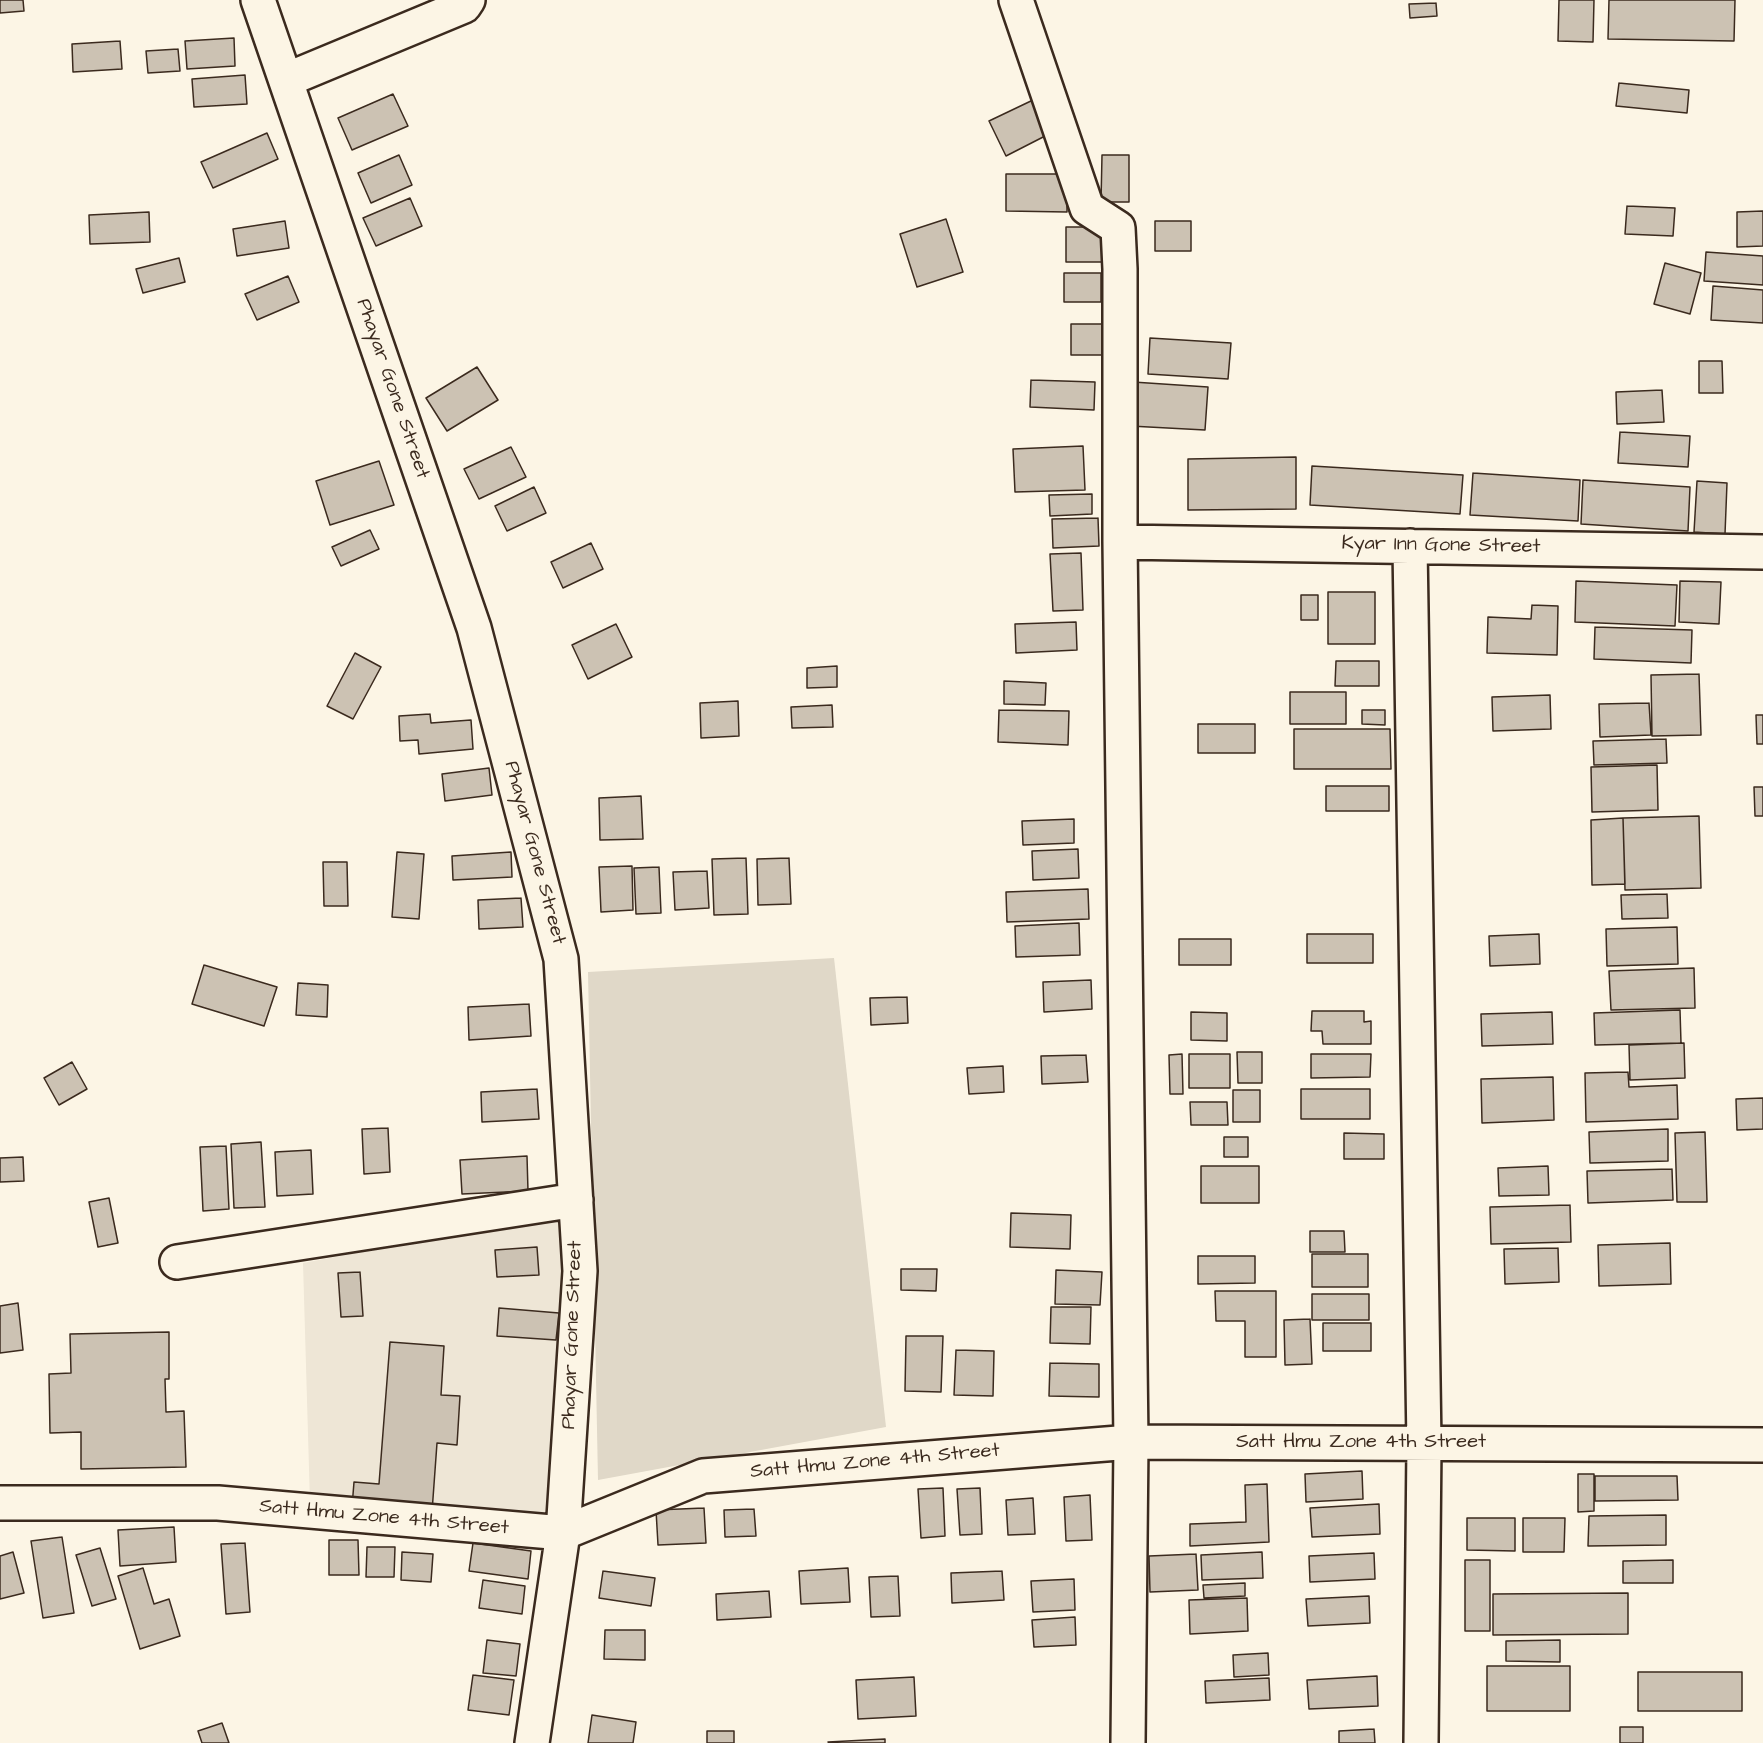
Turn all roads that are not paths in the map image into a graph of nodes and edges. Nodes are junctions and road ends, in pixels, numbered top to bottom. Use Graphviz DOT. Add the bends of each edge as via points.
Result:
graph roads {
  1 [pos="258,0"];
  2 [pos="468,0"];
  3 [pos="1016,0"];
  4 [pos="286,80"];
  5 [pos="1120,542"];
  6 [pos="1410,546"];
  7 [pos="1763,552"];
  8 [pos="576,1200"];
  9 [pos="177,1262"];
  10 [pos="1131,1442"];
  11 [pos="1424,1444"];
  12 [pos="1763,1445"];
  13 [pos="0,1503"];
  14 [pos="563,1533"];
  15 [pos="532,1743"];
  16 [pos="1128,1743"];
  17 [pos="1421,1743"];
  1 -- 4 [label="street, Phayar Gone Street"];
  2 -- 4 [label="street" via="464,6"];
  3 -- 5 [label="street" via="1087,208 1118,228"];
  4 -- 8 [label="street, Phayar Gone Street" via="474,628 561,958"];
  5 -- 6 [label="street, Kyar Inn Gone Street"];
  5 -- 10 [label="street"];
  6 -- 7 [label="street, Kyar Inn Gone Street"];
  6 -- 11 [label="street"];
  8 -- 9 [label="street"];
  8 -- 14 [label="street, Phayar Gone Street" via="580,1270"];
  10 -- 11 [label="street, Satt Hmu Zone 4th Street"];
  10 -- 14 [label="street, Satt Hmu Zone 4th Street" via="703,1476"];
  10 -- 16 [label="street"];
  11 -- 12 [label="street, Satt Hmu Zone 4th Street"];
  11 -- 17 [label="street"];
  13 -- 14 [label="street, Satt Hmu Zone 4th Street" via="218,1503"];
  14 -- 15 [label="street, Phayar Gone Street"];
}
